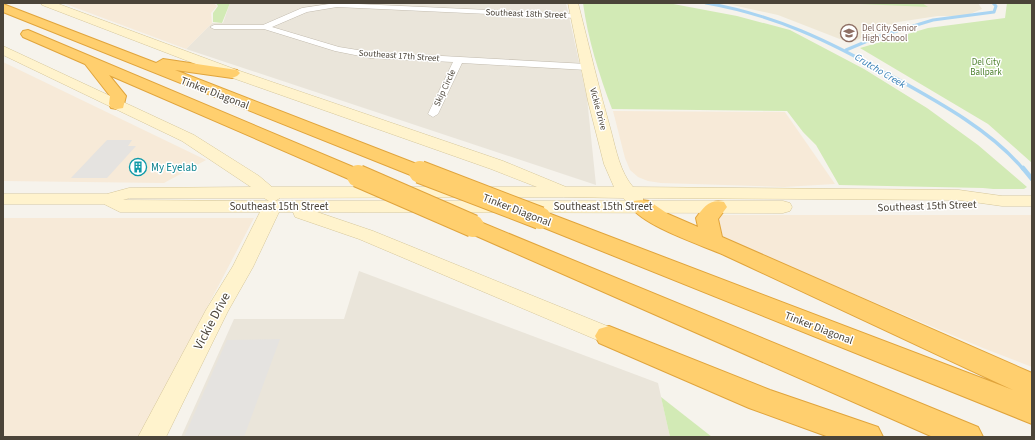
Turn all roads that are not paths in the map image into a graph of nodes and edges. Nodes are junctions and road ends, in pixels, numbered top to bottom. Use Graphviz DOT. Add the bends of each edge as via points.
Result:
graph roads {
  1 [pos="46,3"];
  2 [pos="573,3"];
  3 [pos="3,8"];
  4 [pos="576,16"];
  5 [pos="214,27"];
  6 [pos="264,27"];
  7 [pos="16,28"];
  8 [pos="3,50"];
  9 [pos="90,60"];
  10 [pos="134,60"];
  11 [pos="458,61"];
  12 [pos="587,67"];
  13 [pos="232,73"];
  14 [pos="117,104"];
  15 [pos="433,114"];
  16 [pos="612,164"];
  17 [pos="232,166"];
  18 [pos="564,192"];
  19 [pos="216,193"];
  20 [pos="660,193"];
  21 [pos="3,199"];
  22 [pos="108,199"];
  23 [pos="634,199"];
  24 [pos="822,201"];
  25 [pos="1032,201"];
  26 [pos="275,202"];
  27 [pos="592,206"];
  28 [pos="365,207"];
  29 [pos="716,207"];
  30 [pos="366,235"];
  31 [pos="712,241"];
  32 [pos="609,336"];
  33 [pos="1032,386"];
  34 [pos="1032,411"];
  35 [pos="152,437"];
  36 [pos="867,437"];
  37 [pos="967,437"];
  1 -- 13 [label="street"];
  2 -- 4 [label="street, Vickie Drive"];
  3 -- 10 [label="highway, Tinker Diagonal"];
  4 -- 6 [label="street, Southeast 18th Street" via="337,5 304,10"];
  4 -- 12 [label="street, Vickie Drive"];
  5 -- 6 [label="street, Southeast 17th Street"];
  6 -- 11 [label="street, Southeast 17th Street" via="353,53"];
  7 -- 9 [label="highway, Tinker Diagonal"];
  8 -- 14 [label="street"];
  9 -- 14 [label="highway" via="118,96"];
  9 -- 37 [label="highway, Tinker Diagonal, bridge"];
  10 -- 13 [label="highway"];
  10 -- 34 [label="highway, Tinker Diagonal, bridge"];
  11 -- 12 [label="street, Southeast 17th Street"];
  11 -- 15 [label="street, Skip Circle"];
  12 -- 16 [label="street, Vickie Drive"];
  13 -- 18 [label="street" via="497,165"];
  14 -- 17 [label="street" via="188,138"];
  16 -- 20 [label="street"];
  16 -- 23 [label="street, Vickie Drive" via="617,177"];
  17 -- 19 [label="street" via="229,176"];
  17 -- 26 [label="street"];
  18 -- 23 [label="street, Southeast 15th Street"];
  18 -- 26 [label="street, Southeast 15th Street"];
  18 -- 27 [label="street"];
  19 -- 22 [label="street, Southeast 15th Street" via="129,193"];
  19 -- 26 [label="street, Southeast 15th Street"];
  20 -- 23 [label="street, Southeast 15th Street"];
  20 -- 24 [label="street, Southeast 15th Street"];
  21 -- 22 [label="street, Southeast 15th Street"];
  22 -- 26 [label="street, Southeast 15th Street" via="120,206"];
  23 -- 27 [label="street, Southeast 15th Street"];
  23 -- 29 [label="street, Southeast 15th Street"];
  23 -- 31 [label="highway" via="660,219"];
  24 -- 25 [label="street, Southeast 15th Street" via="927,201 969,206 1002,201"];
  24 -- 29 [label="street, Southeast 15th Street"];
  26 -- 28 [label="street, Southeast 15th Street"];
  26 -- 30 [label="street"];
  26 -- 35 [label="street, Vickie Drive"];
  27 -- 28 [label="street, Southeast 15th Street"];
  28 -- 30 [label="street" via="362,223"];
  29 -- 31 [label="highway" via="707,218"];
  30 -- 32 [label="street"];
  31 -- 33 [label="highway"];
  32 -- 36 [label="highway" via="760,399"];
}
